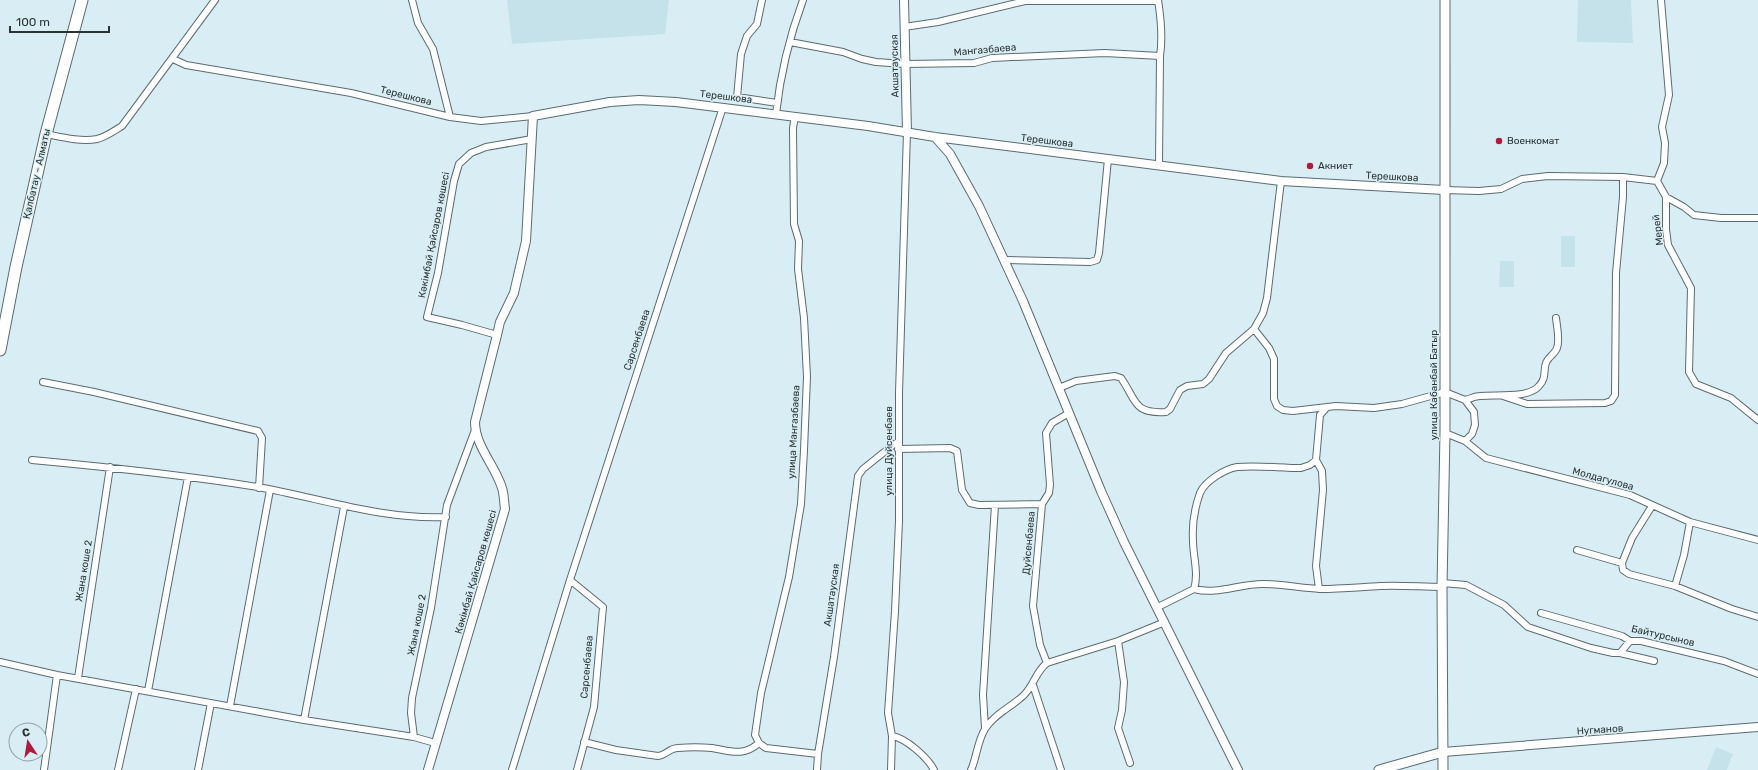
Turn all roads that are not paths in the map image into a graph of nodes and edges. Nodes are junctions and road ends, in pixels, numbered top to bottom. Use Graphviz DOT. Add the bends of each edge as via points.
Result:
graph roads {
  1 [pos="82,0"];
  2 [pos="215,0"];
  3 [pos="412,0"];
  4 [pos="762,0"];
  5 [pos="803,0"];
  6 [pos="904,0"];
  7 [pos="1445,0"];
  8 [pos="1661,0"];
  9 [pos="1158,1"];
  10 [pos="904,27"];
  11 [pos="790,42"];
  12 [pos="1160,56"];
  13 [pos="173,59"];
  14 [pos="905,64"];
  15 [pos="777,103"];
  16 [pos="723,107"];
  17 [pos="776,114"];
  18 [pos="533,116"];
  19 [pos="795,116"];
  20 [pos="450,117"];
  21 [pos="907,132"];
  22 [pos="46,134"];
  23 [pos="935,137"];
  24 [pos="532,139"];
  25 [pos="1108,159"];
  26 [pos="1159,165"];
  27 [pos="1623,177"];
  28 [pos="1282,181"];
  29 [pos="1657,181"];
  30 [pos="1444,190"];
  31 [pos="1666,197"];
  32 [pos="1758,218"];
  33 [pos="1004,260"];
  34 [pos="1556,318"];
  35 [pos="1254,329"];
  36 [pos="497,335"];
  37 [pos="0,350"];
  38 [pos="43,382"];
  39 [pos="1059,388"];
  40 [pos="1445,392"];
  41 [pos="1503,396"];
  42 [pos="1465,400"];
  43 [pos="1327,408"];
  44 [pos="1069,413"];
  45 [pos="1758,420"];
  46 [pos="475,430"];
  47 [pos="1446,433"];
  48 [pos="1465,441"];
  49 [pos="898,445"];
  50 [pos="32,460"];
  51 [pos="1316,460"];
  52 [pos="110,467"];
  53 [pos="188,477"];
  54 [pos="259,488"];
  55 [pos="270,490"];
  56 [pos="1042,504"];
  57 [pos="995,505"];
  58 [pos="1652,506"];
  59 [pos="344,507"];
  60 [pos="446,517"];
  61 [pos="1690,522"];
  62 [pos="1758,540"];
  63 [pos="1577,550"];
  64 [pos="1622,563"];
  65 [pos="570,580"];
  66 [pos="1442,585"];
  67 [pos="1675,586"];
  68 [pos="1194,589"];
  69 [pos="1319,589"];
  70 [pos="1158,607"];
  71 [pos="1541,613"];
  72 [pos="1758,617"];
  73 [pos="1165,622"];
  74 [pos="1630,641"];
  75 [pos="1118,642"];
  76 [pos="1620,653"];
  77 [pos="1654,661"];
  78 [pos="0,662"];
  79 [pos="1047,663"];
  80 [pos="1758,674"];
  81 [pos="57,675"];
  82 [pos="78,678"];
  83 [pos="1033,684"];
  84 [pos="136,689"];
  85 [pos="148,691"];
  86 [pos="211,703"];
  87 [pos="230,706"];
  88 [pos="304,720"];
  89 [pos="1758,727"];
  90 [pos="985,728"];
  91 [pos="892,736"];
  92 [pos="414,737"];
  93 [pos="584,742"];
  94 [pos="435,743"];
  95 [pos="759,743"];
  96 [pos="1443,752"];
  97 [pos="818,754"];
  98 [pos="1130,762"];
  99 [pos="44,770"];
  100 [pos="118,770"];
  101 [pos="198,770"];
  102 [pos="428,770"];
  103 [pos="512,770"];
  104 [pos="577,770"];
  105 [pos="817,770"];
  106 [pos="891,770"];
  107 [pos="934,770"];
  108 [pos="971,770"];
  109 [pos="1061,770"];
  110 [pos="1238,770"];
  111 [pos="1379,770"];
  112 [pos="1443,770"];
  1 -- 22 [label="highway, Қалбатау - Алматы"];
  2 -- 13 [label="street"];
  3 -- 20 [label="street" via="418,23 433,49"];
  4 -- 15 [label="street" via="757,24 747,36 741,54 737,97"];
  5 -- 11 [label="street"];
  6 -- 10 [label="street, Акшатауская"];
  7 -- 30 [label="main road, улица Кабанбай Батыр"];
  8 -- 29 [label="street" via="1668,96 1662,126 1665,143 1664,163"];
  9 -- 10 [label="street" via="1025,1 938,22"];
  9 -- 12 [label="street" via="1161,13"];
  10 -- 14 [label="street, Акшатауская"];
  11 -- 14 [label="street, Мангазбаева" via="843,52 876,62"];
  11 -- 15 [label="street"];
  12 -- 14 [label="street, Мангазбаева" via="1098,53 992,58 974,63"];
  12 -- 26 [label="street"];
  13 -- 20 [label="street, Терешкова" via="186,65 351,93"];
  13 -- 22 [label="street" via="122,126 108,135 87,140"];
  14 -- 21 [label="street, Акшатауская"];
  15 -- 17 [label="street"];
  16 -- 17 [label="street, Терешкова"];
  16 -- 18 [label="street, Терешкова" via="639,100 610,102"];
  16 -- 65 [label="street, Сарсенбаева"];
  17 -- 19 [label="street, Терешкова"];
  18 -- 20 [label="street, Терешкова" via="481,121"];
  18 -- 24 [label="street"];
  19 -- 21 [label="street, Терешкова"];
  19 -- 95 [label="street, улица Мангазбаева" via="794,224 798,241 807,378 801,504 789,577 761,693 755,735"];
  21 -- 23 [label="street, Терешкова"];
  21 -- 49 [label="street, улица Дуйсенбаев"];
  22 -- 37 [label="highway, Қалбатау - Алматы"];
  23 -- 25 [label="street, Терешкова"];
  23 -- 33 [label="street" via="950,154 966,181"];
  24 -- 36 [label="street" via="524,256 514,293 500,322"];
  24 -- 36 [label="street, Кәкімбай Қайсаров көшесі" via="486,147 471,153 459,164 427,317"];
  25 -- 26 [label="street, Терешкова"];
  25 -- 33 [label="street" via="1099,253 1096,260"];
  26 -- 28 [label="street, Терешкова"];
  27 -- 29 [label="street"];
  27 -- 30 [label="street" via="1548,176 1522,179 1500,189 1479,192"];
  27 -- 41 [label="street" via="1616,273 1615,395 1611,401 1605,403 1527,404"];
  28 -- 30 [label="street, Терешкова"];
  28 -- 35 [label="street" via="1267,298 1264,313"];
  29 -- 31 [label="street, Мерей"];
  30 -- 40 [label="main road, улица Кабанбай Батыр"];
  31 -- 32 [label="street" via="1694,215"];
  31 -- 45 [label="street, Мерей" via="1668,245 1691,288 1689,372 1696,384 1731,398"];
  33 -- 39 [label="street"];
  34 -- 41 [label="street" via="1557,349 1548,358 1545,365 1546,374 1539,386 1530,391"];
  35 -- 39 [label="street" via="1226,353 1209,379 1202,384 1187,386 1180,390 1166,412 1146,412 1138,407 1121,378 1115,376 1076,381"];
  35 -- 43 [label="street" via="1270,348 1274,359 1273,390 1277,406 1283,410 1293,411"];
  36 -- 46 [label="street"];
  38 -- 54 [label="street" via="258,431 262,438"];
  39 -- 44 [label="street"];
  40 -- 42 [label="street"];
  40 -- 43 [label="street" via="1402,404 1374,408"];
  40 -- 47 [label="main road, улица Кабанбай Батыр"];
  41 -- 42 [label="street" via="1478,396"];
  42 -- 48 [label="street" via="1474,412 1475,425 1472,434"];
  43 -- 51 [label="street" via="1320,415"];
  44 -- 56 [label="street, Дуйсенбаева" via="1052,423 1046,433 1050,485"];
  44 -- 70 [label="street" via="1124,542"];
  46 -- 60 [label="street, Жана коше 2" via="447,505"];
  46 -- 94 [label="street, Кәкімбай Қайсаров көшесі" via="502,488 505,509"];
  47 -- 48 [label="street, Молдагулова"];
  47 -- 66 [label="main road, улица Кабанбай Батыр"];
  48 -- 58 [label="street, Молдагулова" via="1486,458 1630,495"];
  49 -- 57 [label="street" via="950,448 957,451 965,498 970,504"];
  49 -- 91 [label="street, улица Дуйсенбаев" via="899,521 888,713"];
  49 -- 97 [label="street, Акшатауская" via="893,445 858,476 834,657"];
  50 -- 52 [label="street"];
  51 -- 68 [label="street" via="1301,468 1236,467 1210,481 1201,491 1193,531 1197,581"];
  51 -- 69 [label="street" via="1322,471 1323,490 1316,566"];
  52 -- 53 [label="street"];
  52 -- 82 [label="street, Жана коше 2"];
  53 -- 54 [label="street"];
  53 -- 85 [label="street"];
  54 -- 55 [label="street"];
  55 -- 59 [label="street"];
  55 -- 87 [label="street"];
  56 -- 57 [label="street"];
  56 -- 79 [label="street, Дуйсенбаева" via="1033,606 1040,645"];
  57 -- 90 [label="street" via="983,695"];
  58 -- 61 [label="street, Молдагулова"];
  58 -- 64 [label="street" via="1632,538"];
  59 -- 60 [label="street" via="426,518"];
  59 -- 88 [label="street"];
  60 -- 92 [label="street, Жана коше 2" via="431,608 412,698"];
  61 -- 62 [label="street, Молдагулова"];
  61 -- 67 [label="street"];
  63 -- 64 [label="street"];
  64 -- 67 [label="street" via="1623,570 1629,574"];
  65 -- 93 [label="street, Сарсенбаева" via="603,607 594,707"];
  65 -- 103 [label="street, Сарсенбаева"];
  66 -- 69 [label="street"];
  66 -- 76 [label="street" via="1466,585 1504,605 1534,630 1591,648"];
  66 -- 96 [label="main road, улица Кабанбай Батыр"];
  67 -- 72 [label="street"];
  68 -- 69 [label="street" via="1207,592 1242,585 1264,584"];
  68 -- 70 [label="street"];
  70 -- 73 [label="street"];
  71 -- 74 [label="street, Байтурсынов" via="1622,636"];
  73 -- 75 [label="street"];
  73 -- 110 [label="street"];
  74 -- 76 [label="street"];
  74 -- 80 [label="street, Байтурсынов" via="1642,641 1724,661"];
  75 -- 79 [label="street"];
  75 -- 98 [label="street" via="1124,682 1118,728"];
  76 -- 77 [label="street"];
  78 -- 81 [label="street"];
  79 -- 83 [label="street" via="1040,669"];
  81 -- 82 [label="street"];
  81 -- 99 [label="street"];
  82 -- 84 [label="street"];
  83 -- 90 [label="street" via="1024,695"];
  83 -- 109 [label="street"];
  84 -- 85 [label="street"];
  84 -- 100 [label="street"];
  85 -- 86 [label="street"];
  86 -- 87 [label="street"];
  86 -- 101 [label="street"];
  87 -- 88 [label="street"];
  88 -- 92 [label="street"];
  89 -- 96 [label="street, Нугманов"];
  90 -- 108 [label="street"];
  91 -- 106 [label="street, улица Дуйсенбаев"];
  91 -- 107 [label="street" via="919,752"];
  92 -- 94 [label="street"];
  93 -- 95 [label="street" via="658,756 664,756 674,748 680,747 711,748 739,753 753,749"];
  93 -- 104 [label="street, Сарсенбаева"];
  94 -- 102 [label="street, Кәкімбай Қайсаров көшесі"];
  95 -- 97 [label="street" via="766,748"];
  96 -- 111 [label="main road"];
  96 -- 112 [label="main road, улица Кабанбай Батыр"];
  97 -- 105 [label="street, Акшатауская"];
}
